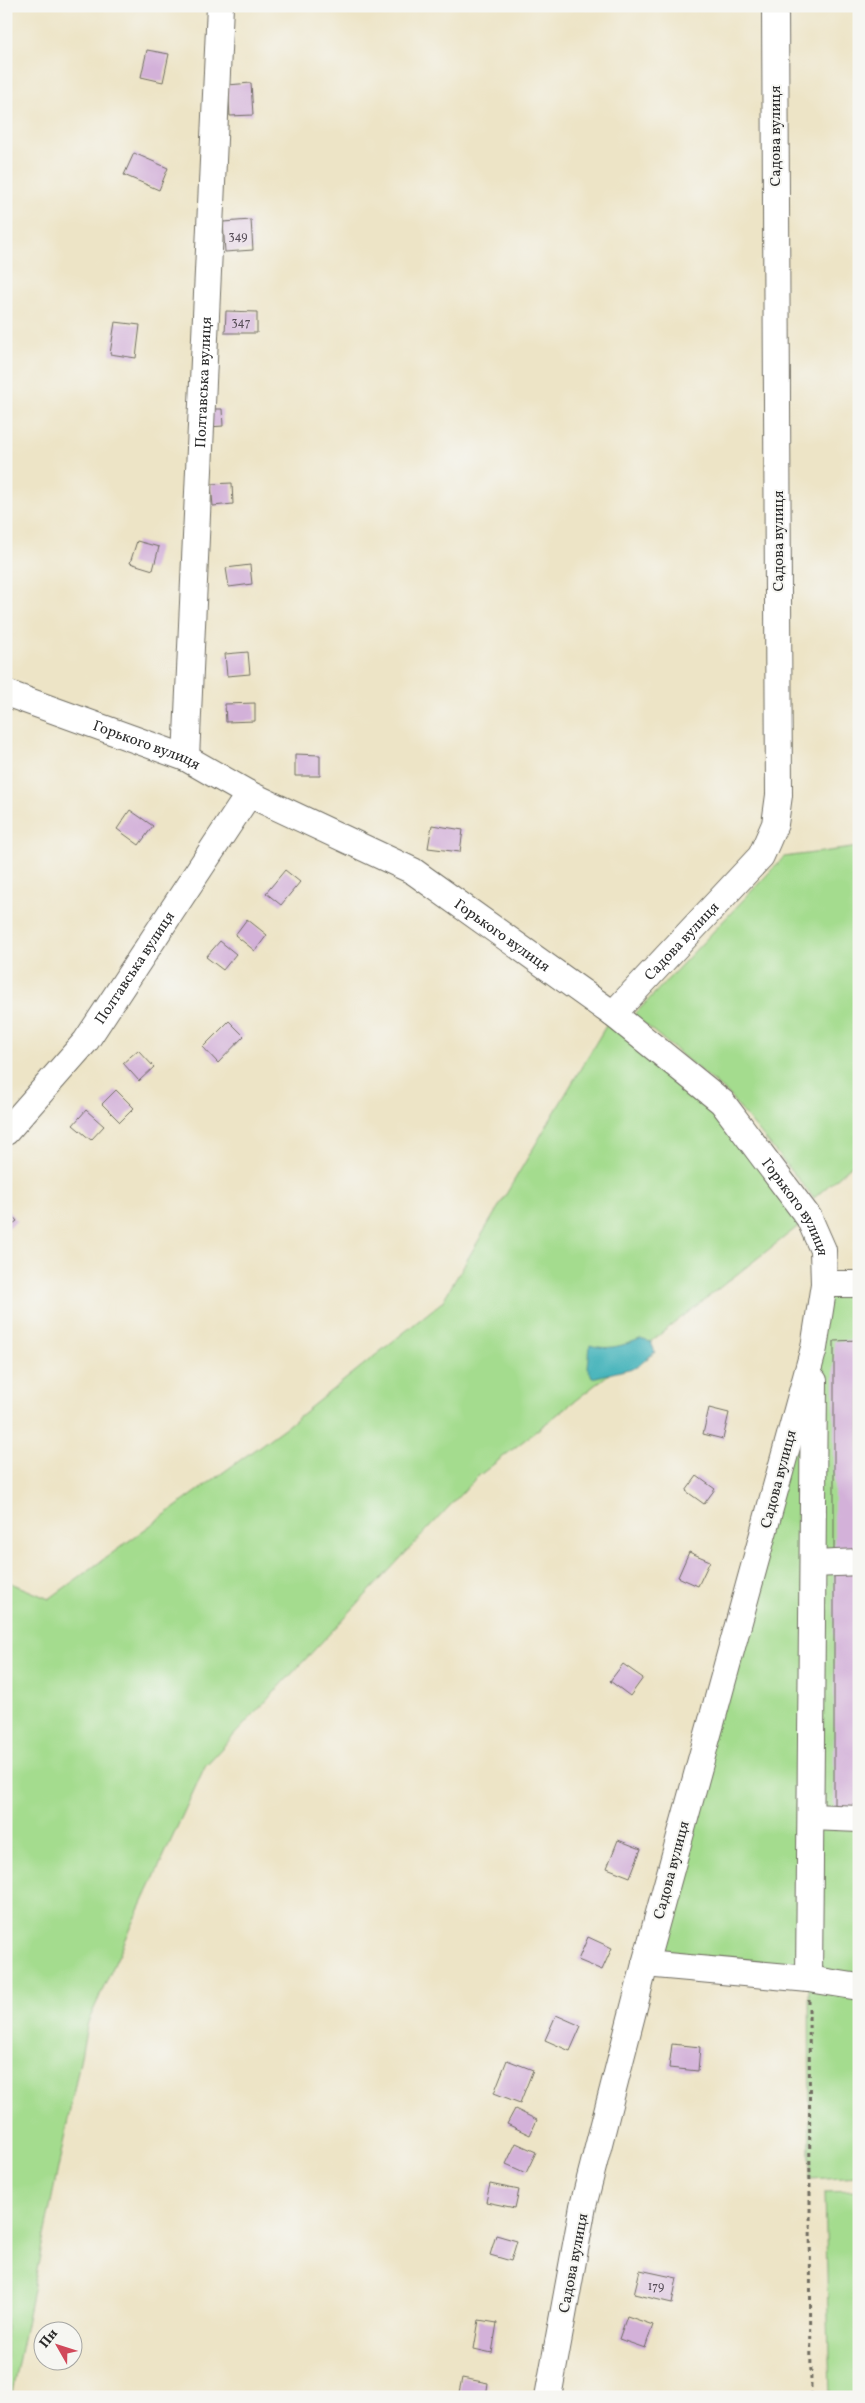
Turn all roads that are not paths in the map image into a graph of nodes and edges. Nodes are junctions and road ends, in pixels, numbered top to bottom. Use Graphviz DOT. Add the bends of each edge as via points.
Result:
graph roads {
  1 [pos="220,6"];
  2 [pos="775,6"];
  3 [pos="6,693"];
  4 [pos="186,758"];
  5 [pos="249,794"];
  6 [pos="613,1014"];
  7 [pos="6,1132"];
  8 [pos="824,1284"];
  9 [pos="859,1284"];
  10 [pos="814,1348"];
  11 [pos="859,1562"];
  12 [pos="814,1564"];
  13 [pos="812,1817"];
  14 [pos="859,1819"];
  15 [pos="645,1964"];
  16 [pos="809,1979"];
  17 [pos="859,1987"];
  18 [pos="548,2397"];
  1 -- 4 [label="street, Полтавська вулиця"];
  2 -- 6 [label="street, Садова вулиця" via="779,795 775,824 761,856"];
  3 -- 4 [label="street, Горького вулиця"];
  4 -- 5 [label="street, Горького вулиця"];
  5 -- 6 [label="street, Горького вулиця" via="413,871"];
  5 -- 7 [label="street, Полтавська вулиця" via="86,1041"];
  6 -- 8 [label="street, Горького вулиця" via="722,1102 810,1218 823,1250"];
  8 -- 9 [label="street"];
  8 -- 10 [label="street, Горького вулиця"];
  10 -- 12 [label="street"];
  10 -- 15 [label="street, Садова вулиця"];
  11 -- 12 [label="street"];
  12 -- 13 [label="street"];
  13 -- 14 [label="street"];
  13 -- 16 [label="street"];
  15 -- 16 [label="street"];
  15 -- 18 [label="street, Садова вулиця" via="583,2206"];
  16 -- 17 [label="street"];
}
